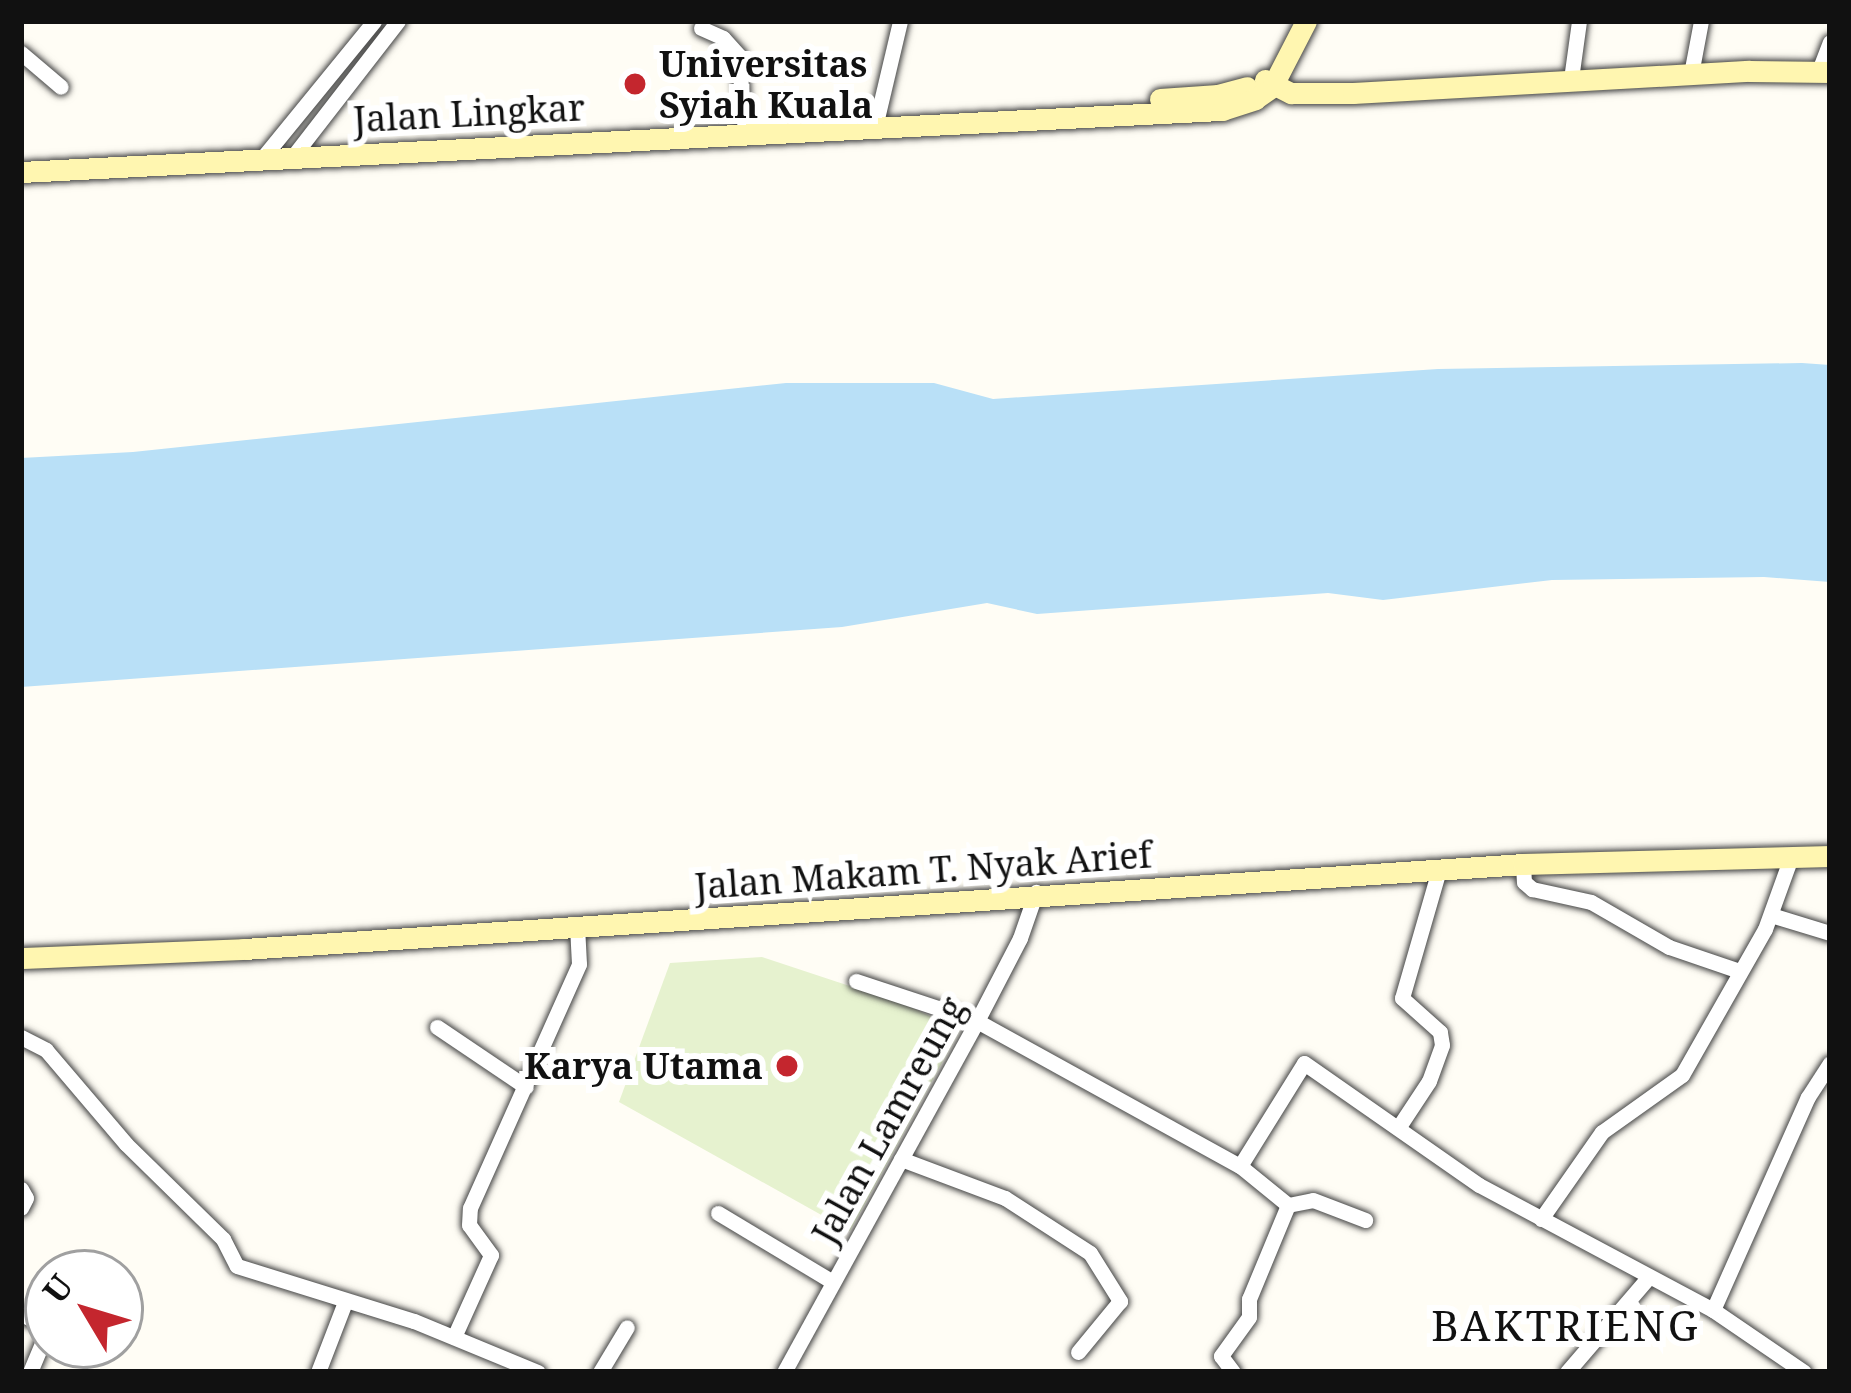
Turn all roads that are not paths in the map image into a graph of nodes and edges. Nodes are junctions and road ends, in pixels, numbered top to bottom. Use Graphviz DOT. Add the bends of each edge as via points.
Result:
graph roads {
  1 [pos="900,21"];
  2 [pos="1293,21"];
  3 [pos="1306,21"];
  4 [pos="1579,21"];
  5 [pos="1701,21"];
  6 [pos="384,24"];
  7 [pos="701,28"];
  8 [pos="1830,42"];
  9 [pos="21,53"];
  10 [pos="1824,72"];
  11 [pos="1691,74"];
  12 [pos="1570,80"];
  13 [pos="1267,82"];
  14 [pos="61,87"];
  15 [pos="876,120"];
  16 [pos="742,121"];
  17 [pos="297,149"];
  18 [pos="267,150"];
  19 [pos="21,158"];
  20 [pos="21,172"];
  21 [pos="1830,856"];
  22 [pos="1790,857"];
  23 [pos="1523,864"];
  24 [pos="1438,873"];
  25 [pos="1036,892"];
  26 [pos="1771,915"];
  27 [pos="577,927"];
  28 [pos="1830,933"];
  29 [pos="21,958"];
  30 [pos="1739,971"];
  31 [pos="856,982"];
  32 [pos="977,1021"];
  33 [pos="437,1027"];
  34 [pos="21,1037"];
  35 [pos="1830,1063"];
  36 [pos="526,1087"];
  37 [pos="1398,1128"];
  38 [pos="902,1159"];
  39 [pos="1240,1166"];
  40 [pos="21,1189"];
  41 [pos="1288,1205"];
  42 [pos="21,1208"];
  43 [pos="718,1213"];
  44 [pos="1540,1219"];
  45 [pos="1365,1220"];
  46 [pos="1646,1279"];
  47 [pos="833,1282"];
  48 [pos="345,1302"];
  49 [pos="1713,1310"];
  50 [pos="627,1327"];
  51 [pos="454,1337"];
  52 [pos="1078,1352"];
  53 [pos="499,1365"];
  54 [pos="318,1372"];
  55 [pos="538,1372"];
  56 [pos="600,1372"];
  57 [pos="784,1372"];
  58 [pos="1233,1372"];
  59 [pos="1567,1372"];
  60 [pos="1804,1372"];
  1 -- 15 [label="street"];
  2 -- 13 [label="street"];
  3 -- 13 [label="street"];
  4 -- 12 [label="street"];
  5 -- 11 [label="street"];
  6 -- 17 [label="street"];
  6 -- 18 [label="street"];
  7 -- 16 [label="street" via="739,56"];
  8 -- 10 [label="street"];
  9 -- 14 [label="street"];
  10 -- 11 [label="street"];
  11 -- 12 [label="street"];
  12 -- 13 [label="street" via="1354,93 1291,93"];
  13 -- 15 [label="street, Jalan Lingkar" via="1222,110"];
  15 -- 16 [label="street"];
  15 -- 17 [label="street, Jalan Lingkar"];
  16 -- 17 [label="street"];
  17 -- 18 [label="street, Jalan Lingkar"];
  18 -- 19 [label="street"];
  18 -- 20 [label="street, Jalan Lingkar"];
  21 -- 22 [label="street, Jalan Makam T. Nyak Arief"];
  22 -- 23 [label="street, Jalan Makam T. Nyak Arief"];
  22 -- 26 [label="street"];
  23 -- 24 [label="street, Jalan Makam T. Nyak Arief"];
  23 -- 30 [label="street" via="1532,889 1591,902 1669,947"];
  24 -- 25 [label="street, Jalan Makam T. Nyak Arief"];
  24 -- 37 [label="street" via="1402,998 1440,1032 1442,1045"];
  25 -- 27 [label="street, Jalan Makam T. Nyak Arief"];
  25 -- 32 [label="street, Jalan Lamreung"];
  26 -- 28 [label="street"];
  26 -- 30 [label="street"];
  27 -- 29 [label="street, Jalan Makam T. Nyak Arief"];
  27 -- 36 [label="street" via="579,964"];
  30 -- 44 [label="street" via="1682,1075 1602,1132"];
  31 -- 32 [label="street"];
  32 -- 38 [label="street, Jalan Lamreung"];
  32 -- 39 [label="street"];
  33 -- 36 [label="street"];
  34 -- 48 [label="street" via="46,1051 223,1239 237,1266"];
  35 -- 49 [label="street"];
  36 -- 51 [label="street" via="470,1208 469,1225 491,1255"];
  37 -- 39 [label="street" via="1304,1063"];
  37 -- 44 [label="street"];
  38 -- 47 [label="street, Jalan Lamreung"];
  38 -- 52 [label="street" via="1005,1198 1090,1253 1120,1300"];
  39 -- 41 [label="street"];
  40 -- 42 [label="street"];
  41 -- 45 [label="street" via="1313,1200"];
  41 -- 58 [label="street" via="1249,1317 1221,1356"];
  43 -- 47 [label="street"];
  44 -- 46 [label="street"];
  46 -- 49 [label="street"];
  46 -- 59 [label="street"];
  47 -- 57 [label="street, Jalan Lamreung"];
  48 -- 51 [label="street"];
  48 -- 54 [label="street"];
  49 -- 60 [label="street"];
  50 -- 56 [label="street"];
  51 -- 53 [label="street"];
  53 -- 55 [label="street"];
}
